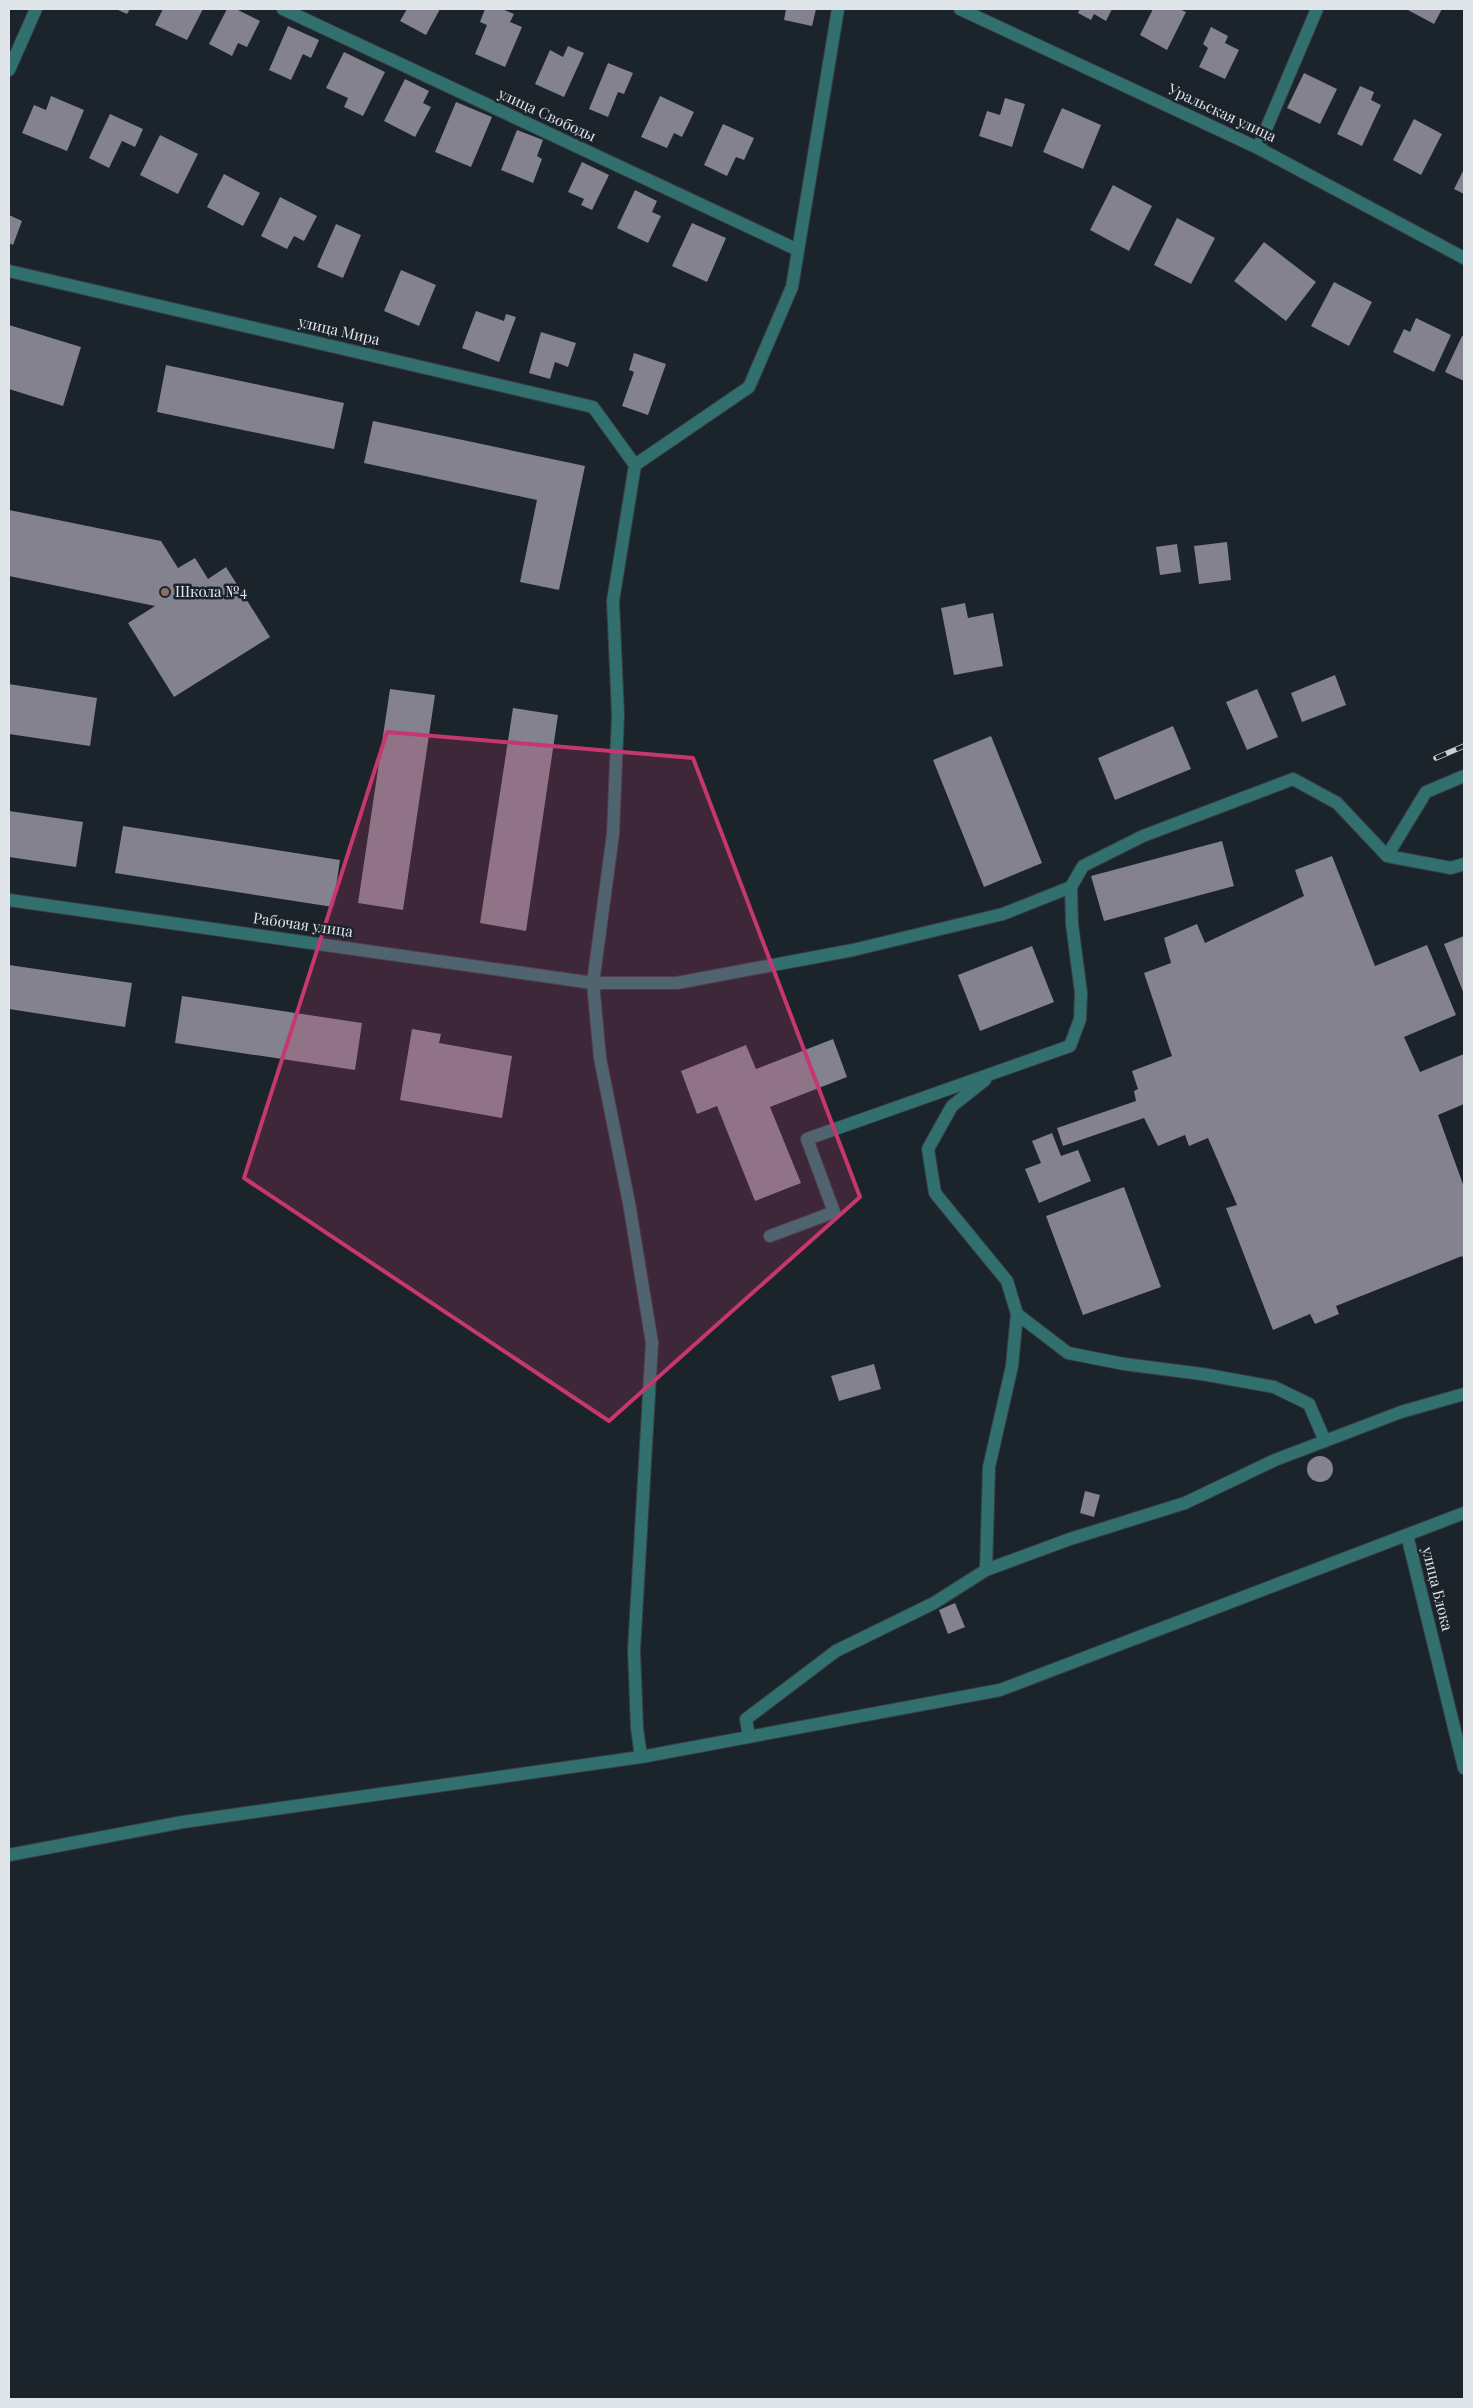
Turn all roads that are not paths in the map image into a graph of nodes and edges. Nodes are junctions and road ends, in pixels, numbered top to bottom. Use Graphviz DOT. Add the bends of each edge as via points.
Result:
graph roads {
  1 [pos="36,9"];
  2 [pos="283,9"];
  3 [pos="838,9"];
  4 [pos="960,9"];
  5 [pos="1317,9"];
  6 [pos="9,70"];
  7 [pos="1258,148"];
  8 [pos="798,250"];
  9 [pos="1464,258"];
  10 [pos="9,271"];
  11 [pos="635,465"];
  12 [pos="1464,776"];
  13 [pos="1387,856"];
  14 [pos="1464,864"];
  15 [pos="1071,887"];
  16 [pos="9,900"];
  17 [pos="593,982"];
  18 [pos="992,1073"];
  19 [pos="770,1236"];
  20 [pos="1017,1314"];
  21 [pos="1464,1394"];
  22 [pos="1325,1441"];
  23 [pos="1464,1513"];
  24 [pos="1407,1535"];
  25 [pos="986,1570"];
  26 [pos="749,1737"];
  27 [pos="642,1757"];
  28 [pos="1464,1768"];
  29 [pos="9,1855"];
  1 -- 6 [label="street"];
  2 -- 8 [label="street, улица Свободы"];
  3 -- 8 [label="street"];
  4 -- 7 [label="street, Уральская улица"];
  5 -- 7 [label="street"];
  7 -- 9 [label="street, Уральская улица"];
  8 -- 11 [label="street" via="792,287 749,387"];
  10 -- 11 [label="street, улица Мира" via="594,407"];
  11 -- 17 [label="street" via="613,601 618,714 613,834"];
  12 -- 13 [label="street" via="1426,792"];
  13 -- 14 [label="street" via="1451,868"];
  13 -- 15 [label="street" via="1337,803 1294,779 1143,836 1084,866"];
  15 -- 17 [label="street, Рабочая улица" via="1003,914 853,950 677,983"];
  15 -- 18 [label="street" via="1081,993 1080,1019 1070,1046"];
  16 -- 17 [label="street, Рабочая улица"];
  17 -- 27 [label="street" via="600,1058 629,1203 652,1343 634,1650 637,1728"];
  18 -- 19 [label="street" via="806,1139 834,1212"];
  18 -- 20 [label="street" via="952,1106 928,1149 935,1194 1007,1280"];
  20 -- 22 [label="street" via="1068,1353 1274,1387 1310,1404"];
  20 -- 25 [label="street" via="1012,1366 989,1467"];
  21 -- 22 [label="street" via="1401,1412"];
  22 -- 25 [label="street" via="1275,1460 1185,1502"];
  23 -- 24 [label="street"];
  24 -- 26 [label="street" via="1000,1690"];
  24 -- 28 [label="street, улица Блока"];
  25 -- 26 [label="street" via="934,1603 836,1651 746,1719"];
  26 -- 27 [label="street"];
  27 -- 29 [label="street" via="183,1822"];
}
